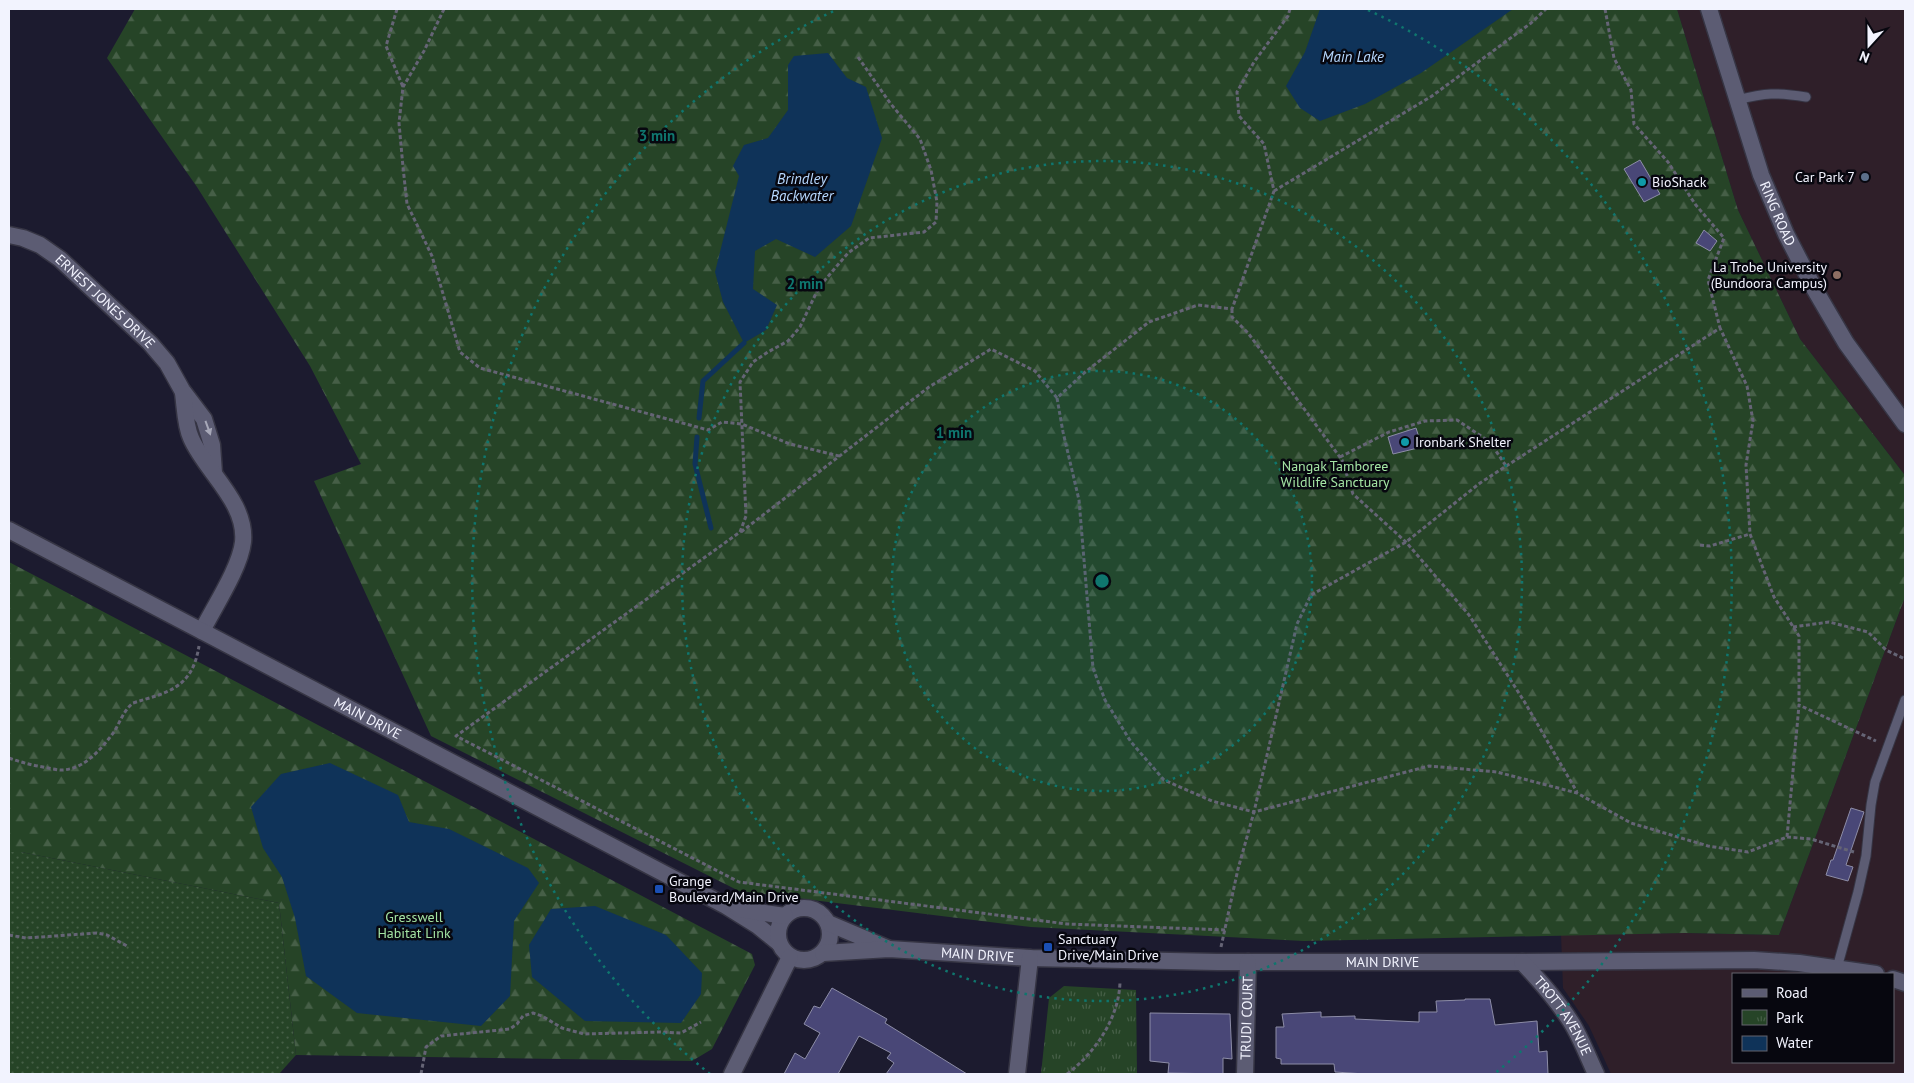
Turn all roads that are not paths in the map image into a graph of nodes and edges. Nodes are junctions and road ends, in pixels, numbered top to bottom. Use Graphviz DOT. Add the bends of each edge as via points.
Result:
graph roads {
  1 [pos="1709,9"];
  2 [pos="1806,97"];
  3 [pos="1736,100"];
  4 [pos="9,236"];
  5 [pos="1905,424"];
  6 [pos="9,530"];
  7 [pos="202,632"];
  8 [pos="1905,700"];
  9 [pos="726,906"];
  10 [pos="785,916"];
  11 [pos="828,923"];
  12 [pos="779,942"];
  13 [pos="889,949"];
  14 [pos="822,953"];
  15 [pos="790,957"];
  16 [pos="1030,958"];
  17 [pos="1248,962"];
  18 [pos="1522,962"];
  19 [pos="1837,968"];
  20 [pos="1870,973"];
  21 [pos="732,1074"];
  22 [pos="1017,1074"];
  23 [pos="1245,1074"];
  24 [pos="1596,1074"];
  1 -- 3 [label="street, RING ROAD"];
  2 -- 3 [label="lane" via="1765,93"];
  3 -- 5 [label="street, RING ROAD" via="1761,175 1815,290 1846,343"];
  4 -- 7 [label="street, ERNEST JONES DRIVE" via="40,245 60,259 150,343 204,419 210,433 214,473 238,514 243,541 240,555"];
  6 -- 7 [label="street, MAIN DRIVE"];
  7 -- 9 [label="street, MAIN DRIVE"];
  8 -- 19 [label="lane" via="1874,789 1866,856"];
  9 -- 10 [label="street, MAIN DRIVE"];
  9 -- 12 [label="street, MAIN DRIVE"];
  10 -- 11 [label="street" via="799,908 808,908 823,915"];
  10 -- 12 [label="street" via="778,929"];
  11 -- 13 [label="street, MAIN DRIVE"];
  11 -- 14 [label="street" via="831,939"];
  12 -- 15 [label="street"];
  13 -- 14 [label="street, MAIN DRIVE"];
  13 -- 16 [label="street, MAIN DRIVE"];
  14 -- 15 [label="street" via="807,961"];
  15 -- 21 [label="street"];
  16 -- 17 [label="street, MAIN DRIVE"];
  16 -- 22 [label="street"];
  17 -- 18 [label="street, MAIN DRIVE"];
  17 -- 23 [label="street, TRUDI COURT"];
  18 -- 19 [label="street, MAIN DRIVE" via="1754,960"];
  18 -- 24 [label="street, TROTT AVENUE" via="1572,1023"];
  19 -- 20 [label="street, MAIN DRIVE"];
}
